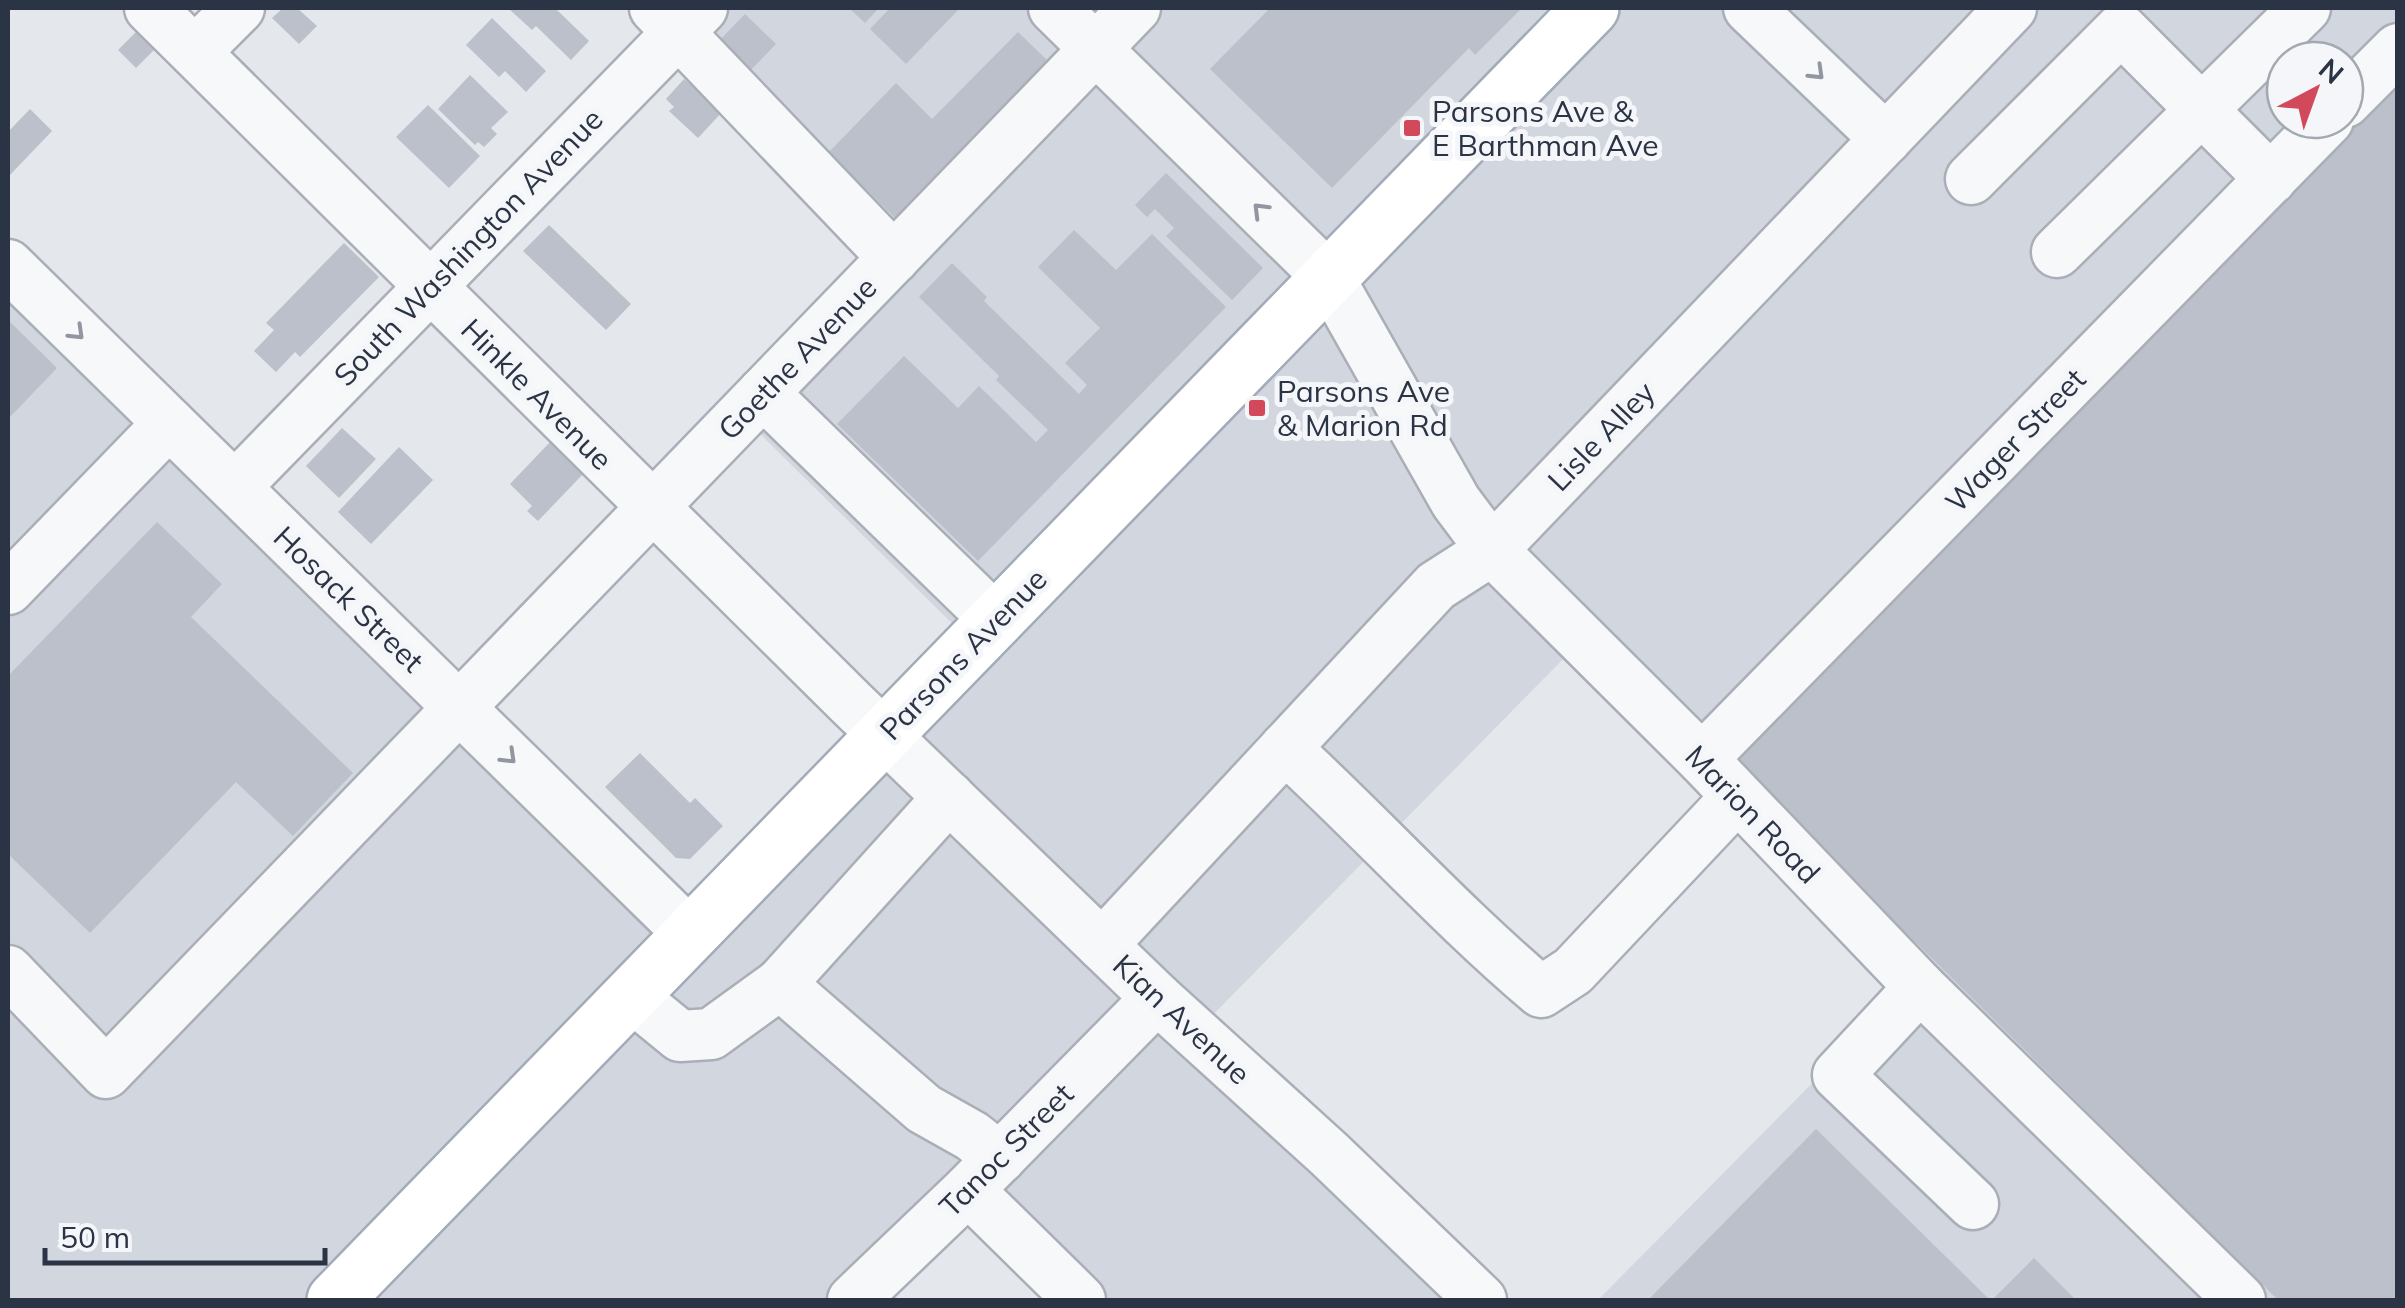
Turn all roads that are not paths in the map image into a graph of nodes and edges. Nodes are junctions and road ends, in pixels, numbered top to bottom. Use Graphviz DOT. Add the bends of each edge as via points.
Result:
graph roads {
  1 [pos="150,8"];
  2 [pos="239,8"];
  3 [pos="1054,8"];
  4 [pos="1135,8"];
  5 [pos="1591,8"];
  6 [pos="1749,8"];
  7 [pos="2011,8"];
  8 [pos="2305,8"];
  9 [pos="679,15"];
  10 [pos="1096,48"];
  11 [pos="2398,48"];
  12 [pos="195,52"];
  13 [pos="2365,82"];
  14 [pos="2203,110"];
  15 [pos="1886,139"];
  16 [pos="2309,140"];
  17 [pos="2271,179"];
  18 [pos="1972,180"];
  19 [pos="2057,252"];
  20 [pos="894,258"];
  21 [pos="8,265"];
  22 [pos="1330,278"];
  23 [pos="430,288"];
  24 [pos="763,394"];
  25 [pos="169,423"];
  26 [pos="235,487"];
  27 [pos="653,508"];
  28 [pos="1492,550"];
  29 [pos="8,589"];
  30 [pos="996,620"];
  31 [pos="460,708"];
  32 [pos="884,735"];
  33 [pos="1285,748"];
  34 [pos="1702,759"];
  35 [pos="950,797"];
  36 [pos="1737,798"];
  37 [pos="690,934"];
  38 [pos="1102,945"];
  39 [pos="8,972"];
  40 [pos="780,984"];
  41 [pos="1920,987"];
  42 [pos="630,995"];
  43 [pos="1157,998"];
  44 [pos="984,1174"];
  45 [pos="1973,1204"];
  46 [pos="334,1300"];
  47 [pos="854,1300"];
  48 [pos="1080,1300"];
  49 [pos="1481,1300"];
  50 [pos="2240,1300"];
  1 -- 12 [label="street, Hinkle Avenue"];
  2 -- 12 [label="street"];
  3 -- 10 [label="street, Marion Road"];
  4 -- 10 [label="street, Goethe Avenue"];
  5 -- 22 [label="main road, Parsons Avenue"];
  6 -- 15 [label="street, one-way"];
  7 -- 15 [label="street, Lisle Alley"];
  8 -- 14 [label="street"];
  9 -- 20 [label="street"];
  9 -- 23 [label="street, South Washington Avenue"];
  10 -- 20 [label="street, Goethe Avenue"];
  22 -- 10 [label="street, Marion Road, one-way"];
  11 -- 13 [label="street"];
  12 -- 23 [label="street, Hinkle Avenue"];
  14 -- 17 [label="street"];
  14 -- 18 [label="street" via="2121,29"];
  14 -- 19 [label="street"];
  15 -- 28 [label="street, Lisle Alley"];
  16 -- 17 [label="street, Wager Street"];
  17 -- 34 [label="street, Wager Street"];
  20 -- 24 [label="street, Goethe Avenue"];
  21 -- 25 [label="street, Hosack Street, one-way"];
  22 -- 28 [label="street, Marion Road" via="1456,502"];
  22 -- 30 [label="main road, Parsons Avenue"];
  23 -- 26 [label="street, South Washington Avenue"];
  23 -- 27 [label="street, Hinkle Avenue"];
  24 -- 27 [label="street, Goethe Avenue"];
  24 -- 30 [label="street"];
  25 -- 26 [label="street, Hosack Street"];
  25 -- 29 [label="street"];
  26 -- 31 [label="street, Hosack Street"];
  27 -- 31 [label="street, Goethe Avenue"];
  27 -- 32 [label="street, Hinkle Avenue"];
  28 -- 33 [label="street, Lisle Alley" via="1436,586"];
  28 -- 34 [label="street, Marion Road"];
  30 -- 32 [label="main road, Parsons Avenue"];
  31 -- 37 [label="street, Hosack Street, one-way"];
  31 -- 39 [label="street, Goethe Avenue" via="106,1073"];
  32 -- 35 [label="street, Kian Avenue"];
  32 -- 37 [label="main road, Parsons Avenue"];
  33 -- 36 [label="street" via="1540,992 1573,971"];
  33 -- 38 [label="street, Lisle Alley"];
  34 -- 36 [label="street, Marion Road"];
  35 -- 38 [label="street, Kian Avenue"];
  35 -- 40 [label="street"];
  36 -- 41 [label="street, Marion Road"];
  37 -- 42 [label="main road, Parsons Avenue"];
  38 -- 43 [label="street, Kian Avenue"];
  40 -- 42 [label="street" via="711,1034 680,1036"];
  40 -- 44 [label="street" via="924,1109 972,1136"];
  41 -- 45 [label="street" via="1838,1074"];
  41 -- 50 [label="street, Marion Road"];
  42 -- 46 [label="main road, Parsons Avenue"];
  43 -- 44 [label="street, Tanoc Street"];
  43 -- 49 [label="street, Kian Avenue"];
  44 -- 47 [label="street, Tanoc Street"];
  44 -- 48 [label="street"];
}
